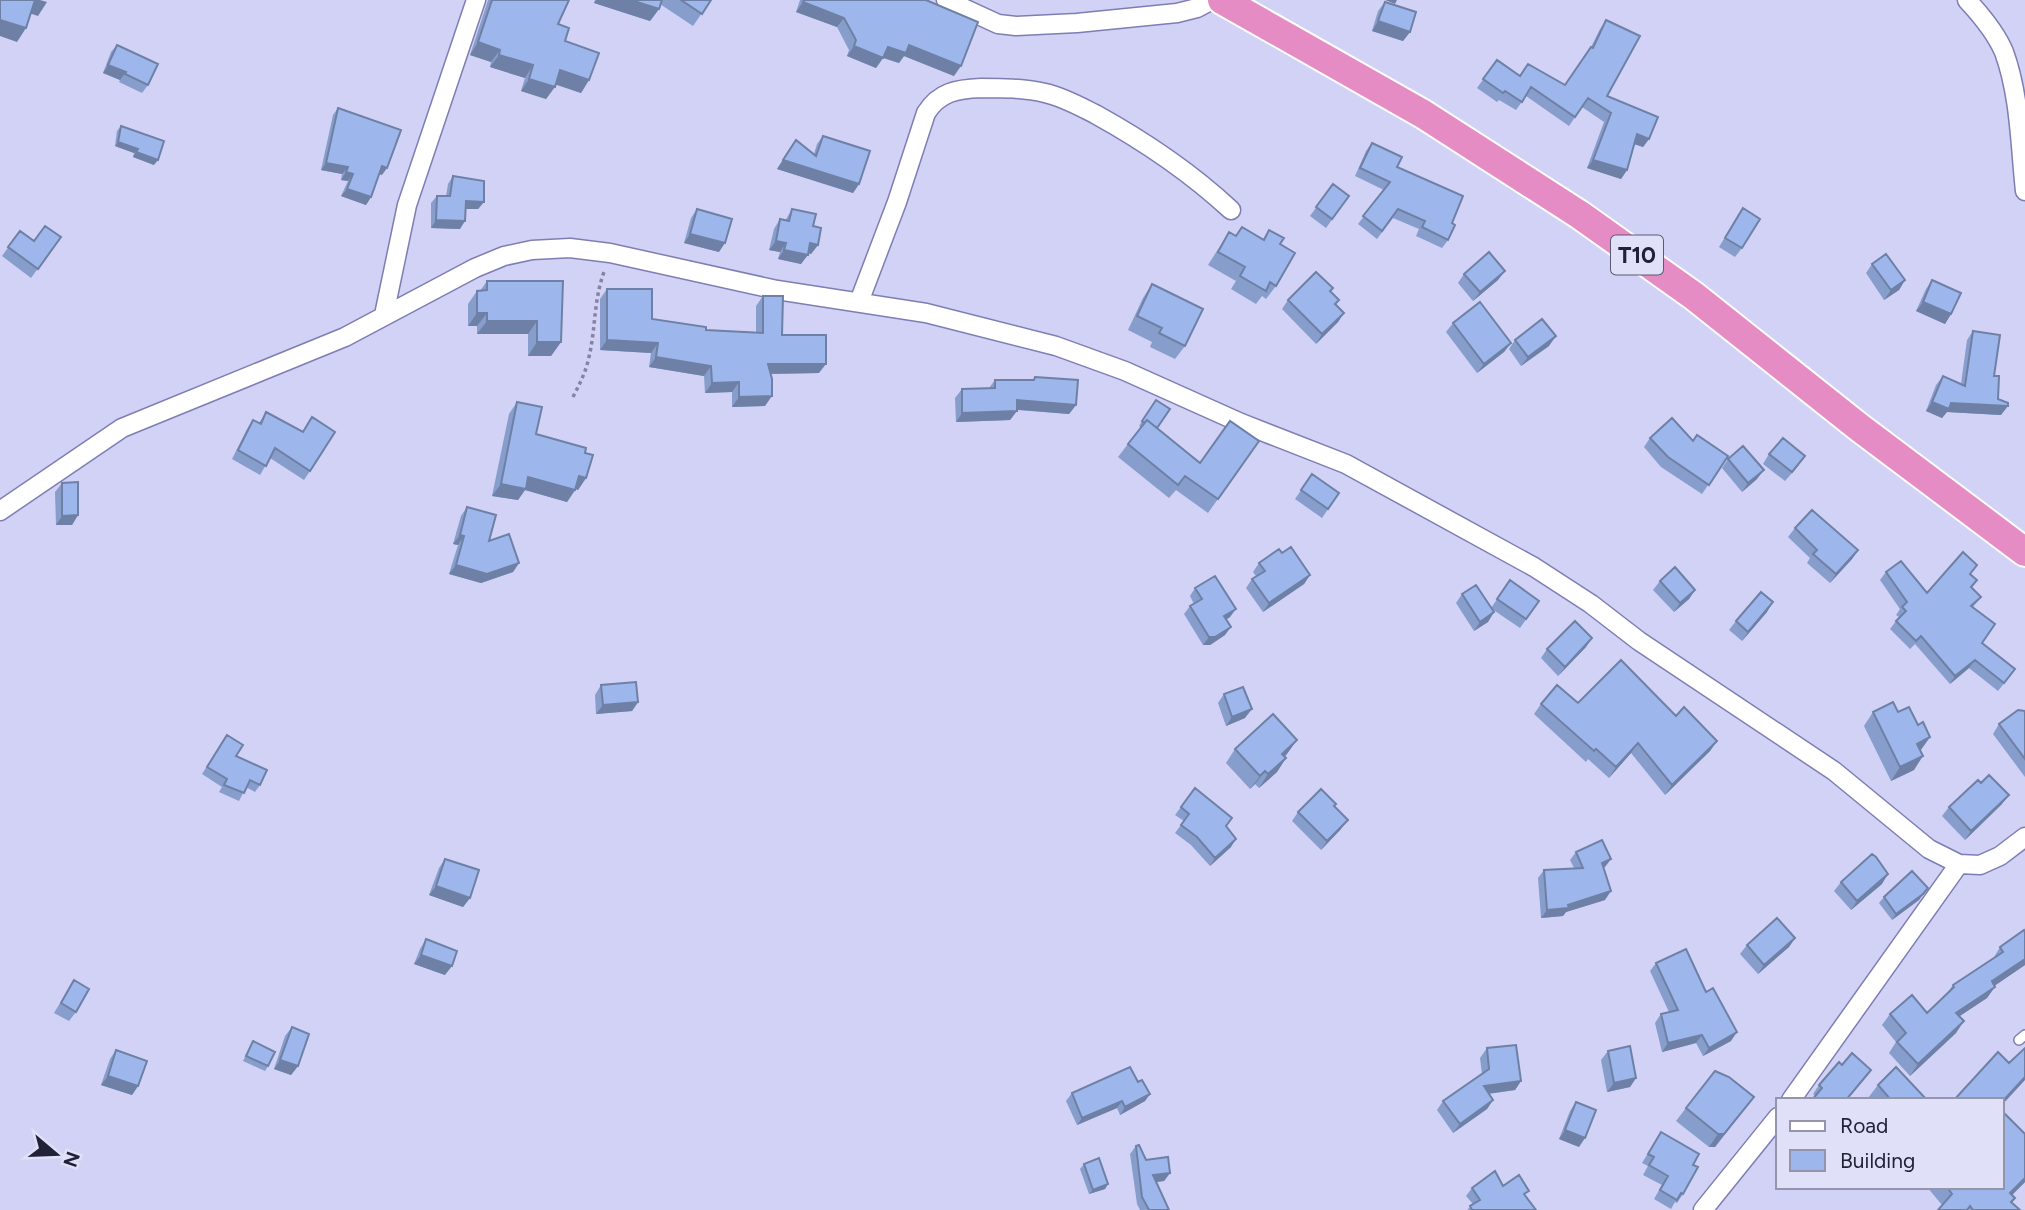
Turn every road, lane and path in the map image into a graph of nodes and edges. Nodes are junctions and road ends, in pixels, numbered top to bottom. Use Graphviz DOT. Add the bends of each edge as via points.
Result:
graph roads {
  1 [pos="476,0"];
  2 [pos="946,0"];
  3 [pos="1212,0"];
  4 [pos="1966,0"];
  5 [pos="1236,4"];
  6 [pos="2025,191"];
  7 [pos="1231,210"];
  8 [pos="610,253"];
  9 [pos="859,302"];
  10 [pos="384,315"];
  11 [pos="573,397"];
  12 [pos="0,511"];
  13 [pos="2025,552"];
  14 [pos="2025,837"];
  15 [pos="1959,864"];
  16 [pos="1792,1098"];
  17 [pos="1776,1119"];
  18 [pos="1703,1210"];
  1 -- 10 [label="street" via="407,205"];
  2 -- 3 [label="street" via="998,24 1016,26 1177,13"];
  4 -- 6 [label="street" via="1984,18 2004,51 2016,98"];
  5 -- 13 [label="highway, T10" via="1423,114 1580,215 1694,296"];
  7 -- 9 [label="street" via="1166,157 1070,102 1045,93 964,89 942,95 926,113"];
  8 -- 9 [label="street" via="777,290"];
  8 -- 10 [label="street" via="570,248 504,256"];
  8 -- 11 [label="path" via="597,293 588,361"];
  9 -- 15 [label="street" via="926,313 1056,346 1369,475 1591,604 1834,771 1929,849"];
  10 -- 12 [label="street" via="345,337 122,428"];
  14 -- 15 [label="street" via="1980,865"];
  15 -- 16 [label="street"];
  17 -- 18 [label="street"];
}
